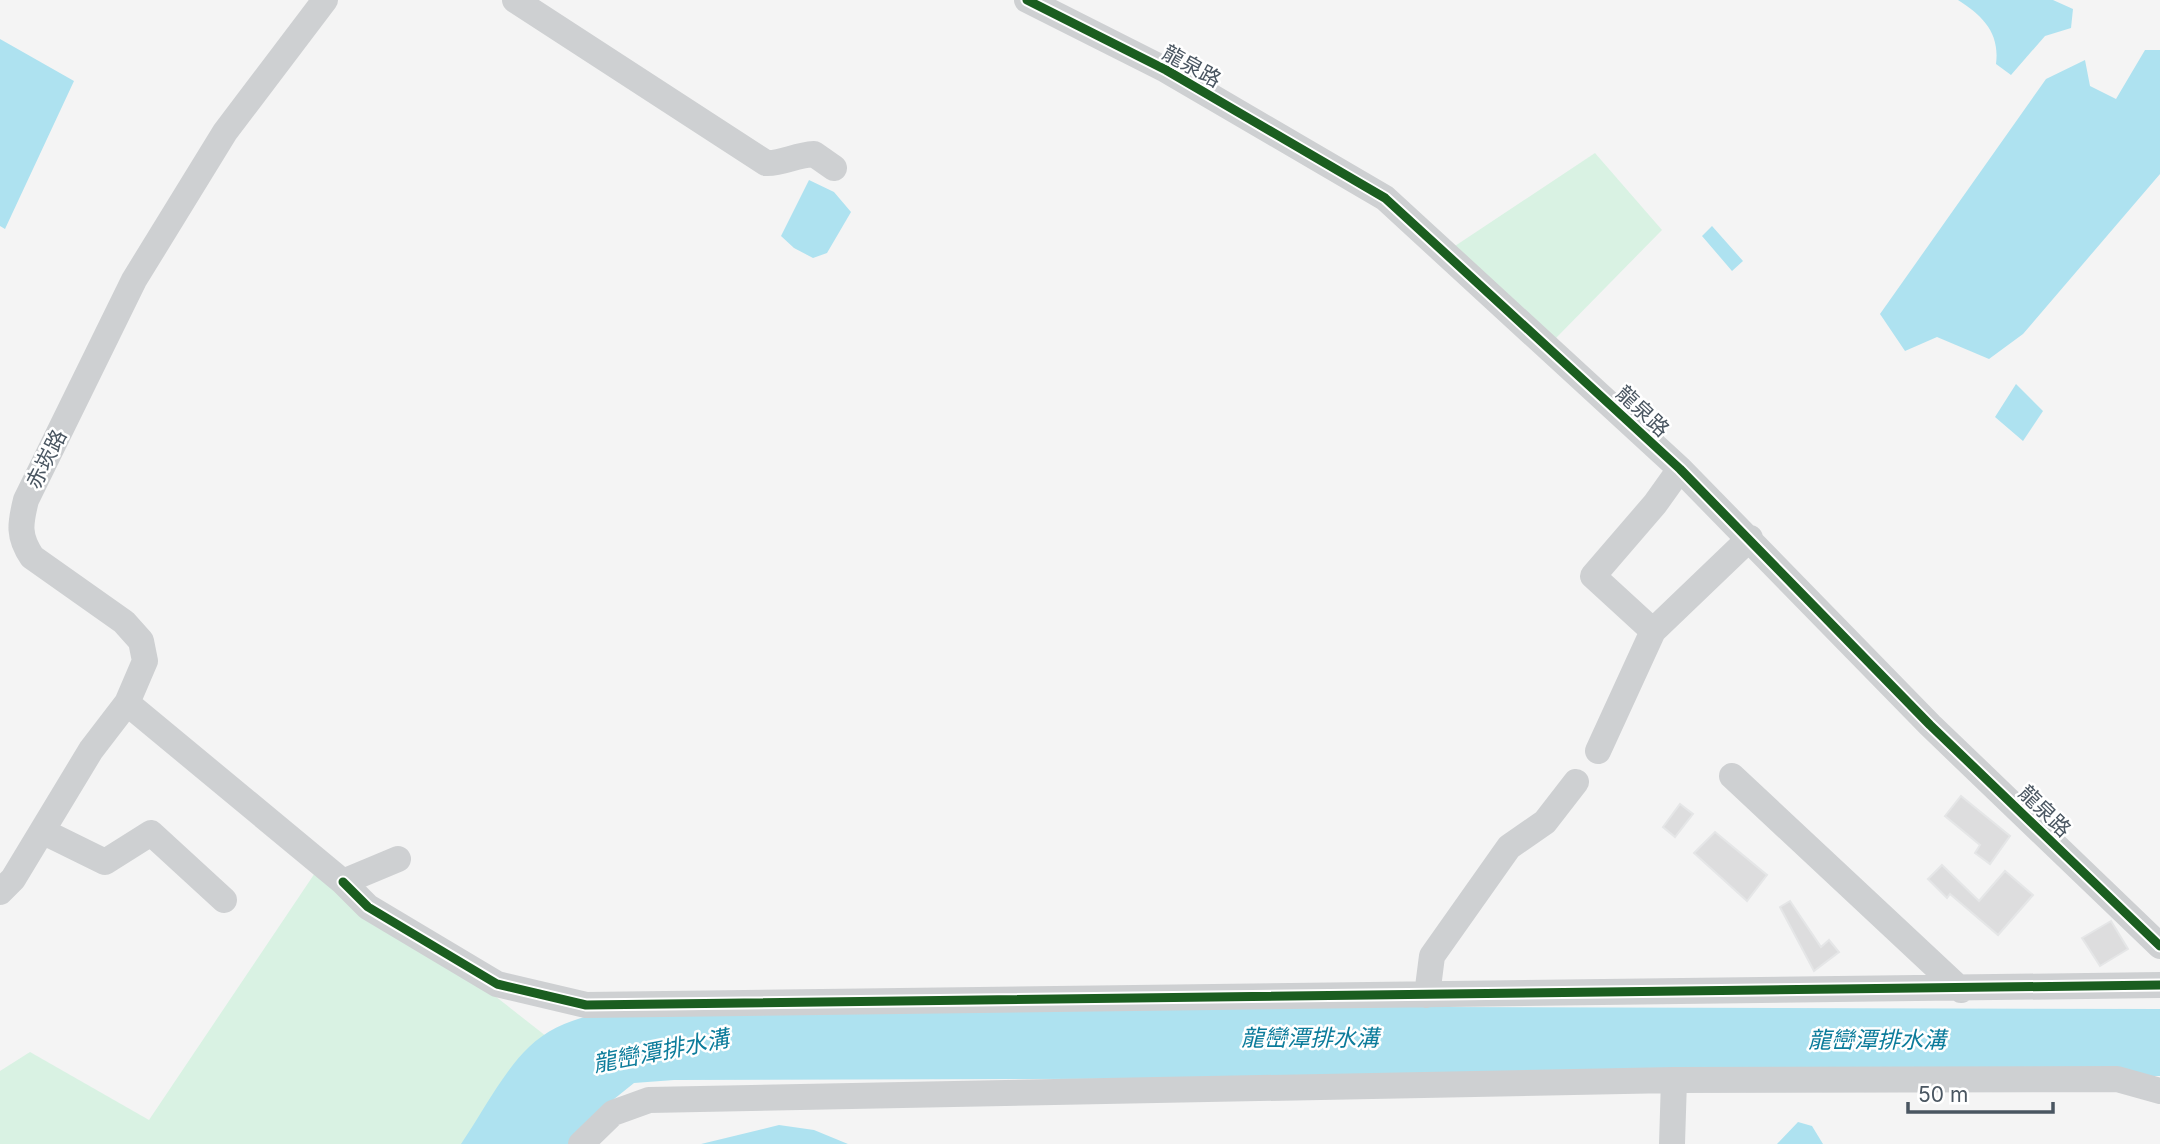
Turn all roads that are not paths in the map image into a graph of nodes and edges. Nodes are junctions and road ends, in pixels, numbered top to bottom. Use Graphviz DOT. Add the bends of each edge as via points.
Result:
graph roads {
  1 [pos="326,0"];
  2 [pos="516,0"];
  3 [pos="1027,0"];
  4 [pos="834,168"];
  5 [pos="1680,469"];
  6 [pos="1750,538"];
  7 [pos="1653,631"];
  8 [pos="127,703"];
  9 [pos="1598,751"];
  10 [pos="1732,776"];
  11 [pos="1576,782"];
  12 [pos="44,832"];
  13 [pos="398,859"];
  14 [pos="343,882"];
  15 [pos="0,892"];
  16 [pos="223,900"];
  17 [pos="2160,946"];
  18 [pos="2160,985"];
  19 [pos="1961,990"];
  20 [pos="1427,995"];
  21 [pos="1674,1080"];
  22 [pos="2160,1091"];
  23 [pos="581,1144"];
  24 [pos="1672,1144"];
  1 -- 8 [label="street, 赤崁路" via="225,132 134,280 26,500 19,528 32,558 124,622 141,640 145,661"];
  2 -- 4 [label="street" via="766,163 814,154"];
  3 -- 5 [label="street, 龍泉路" via="1166,71 1385,198"];
  5 -- 6 [label="street, 龍泉路"];
  5 -- 7 [label="street" via="1656,504 1592,576"];
  6 -- 7 [label="street"];
  6 -- 17 [label="street, 龍泉路" via="1930,725"];
  7 -- 9 [label="street"];
  8 -- 12 [label="street, 赤崁路" via="91,750"];
  8 -- 14 [label="street"];
  10 -- 19 [label="street"];
  11 -- 20 [label="street" via="1545,822 1509,848 1432,956"];
  12 -- 15 [label="street, 赤崁路"];
  12 -- 16 [label="street" via="105,862 151,833"];
  13 -- 14 [label="street"];
  14 -- 20 [label="street" via="368,907 497,984 586,1005"];
  18 -- 19 [label="street"];
  19 -- 20 [label="street"];
  21 -- 22 [label="street" via="2117,1079"];
  21 -- 23 [label="street" via="649,1100 613,1113"];
  21 -- 24 [label="street"];
}
